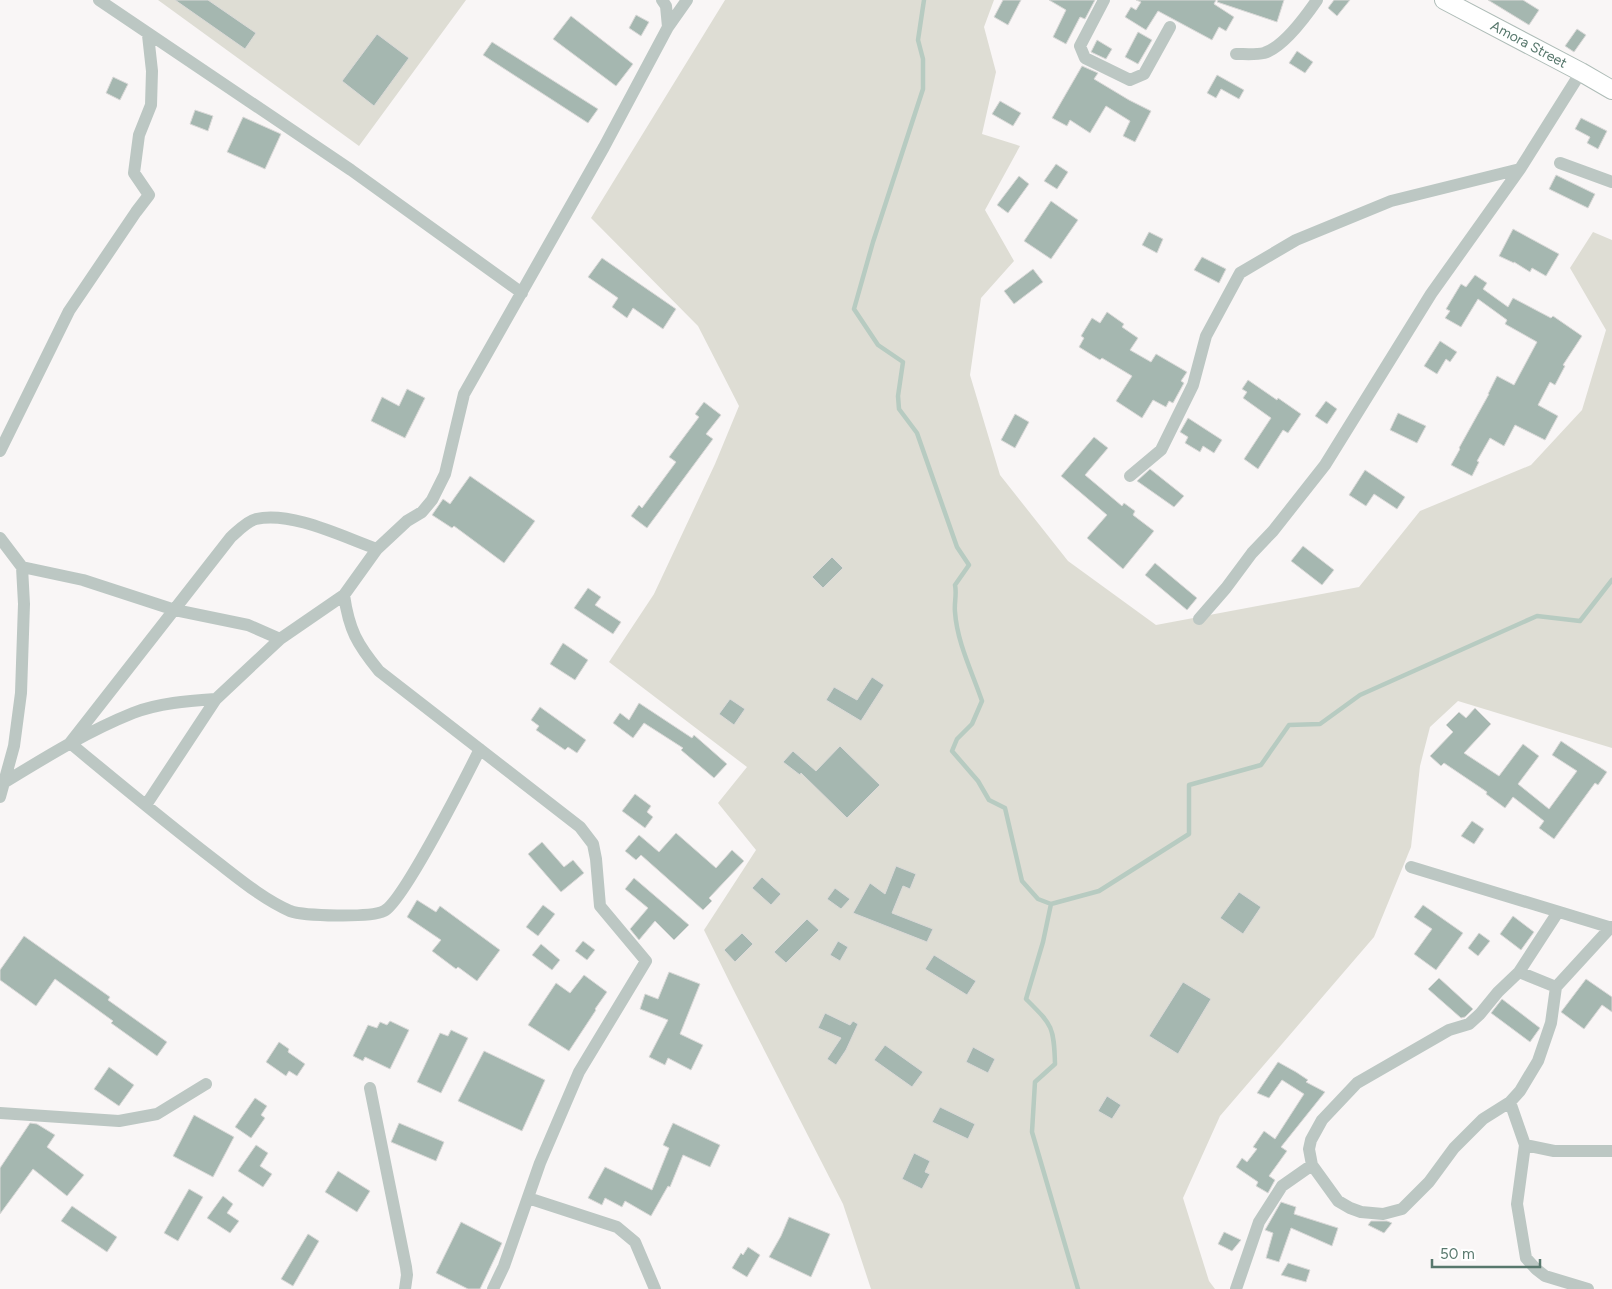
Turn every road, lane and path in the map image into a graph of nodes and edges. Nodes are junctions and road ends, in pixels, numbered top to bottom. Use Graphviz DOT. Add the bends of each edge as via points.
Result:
graph roads {
  1 [pos="98,0"];
  2 [pos="662,0"];
  3 [pos="687,0"];
  4 [pos="1104,0"];
  5 [pos="1318,0"];
  6 [pos="1444,0"];
  7 [pos="668,27"];
  8 [pos="1170,27"];
  9 [pos="148,35"];
  10 [pos="1236,54"];
  11 [pos="1581,72"];
  12 [pos="1612,90"];
  13 [pos="1560,163"];
  14 [pos="1520,169"];
  15 [pos="1612,182"];
  16 [pos="522,293"];
  17 [pos="0,451"];
  18 [pos="1130,476"];
  19 [pos="0,538"];
  20 [pos="376,549"];
  21 [pos="22,567"];
  22 [pos="344,595"];
  23 [pos="175,610"];
  24 [pos="1199,619"];
  25 [pos="280,639"];
  26 [pos="216,699"];
  27 [pos="70,743"];
  28 [pos="480,749"];
  29 [pos="5,782"];
  30 [pos="0,797"];
  31 [pos="146,805"];
  32 [pos="1411,867"];
  33 [pos="1558,912"];
  34 [pos="1611,927"];
  35 [pos="1519,972"];
  36 [pos="1556,986"];
  37 [pos="206,1084"];
  38 [pos="370,1088"];
  39 [pos="1510,1102"];
  40 [pos="0,1113"];
  41 [pos="1525,1145"];
  42 [pos="1612,1151"];
  43 [pos="1312,1165"];
  44 [pos="528,1198"];
  45 [pos="405,1289"];
  46 [pos="493,1289"];
  47 [pos="655,1289"];
  48 [pos="1236,1289"];
  49 [pos="1586,1289"];
  1 -- 9 [label="street"];
  2 -- 7 [label="street" via="666,6"];
  3 -- 7 [label="street"];
  4 -- 8 [label="street" via="1080,46 1085,58 1130,80 1144,74"];
  5 -- 10 [label="street" via="1277,48 1263,54"];
  6 -- 11 [label="street, Amora Street"];
  7 -- 16 [label="street"];
  9 -- 16 [label="street" via="351,170"];
  9 -- 17 [label="street" via="151,105 139,135 134,173 149,195 69,311"];
  11 -- 12 [label="street, Amora Street"];
  11 -- 14 [label="street"];
  13 -- 15 [label="street"];
  14 -- 18 [label="street" via="1391,201 1296,240 1240,273 1206,336 1193,385 1161,450"];
  14 -- 24 [label="street" via="1431,294 1325,465"];
  16 -- 20 [label="street" via="464,394 445,474 432,500"];
  19 -- 21 [label="street"];
  20 -- 22 [label="street"];
  20 -- 23 [label="street" via="306,522 272,517 254,519 231,537"];
  21 -- 23 [label="street" via="84,580"];
  21 -- 29 [label="street" via="21,693"];
  22 -- 25 [label="street"];
  22 -- 28 [label="street" via="347,618 360,648 379,671"];
  23 -- 25 [label="street" via="248,625"];
  23 -- 27 [label="street"];
  25 -- 26 [label="street"];
  26 -- 27 [label="street" via="180,701 134,713"];
  26 -- 31 [label="street"];
  27 -- 29 [label="street"];
  27 -- 31 [label="street"];
  28 -- 31 [label="street" via="402,892 384,911 352,917 293,912 268,900"];
  28 -- 44 [label="street" via="580,827 593,844 600,906 646,961 578,1072"];
  29 -- 30 [label="street"];
  32 -- 33 [label="street"];
  33 -- 34 [label="street"];
  33 -- 35 [label="street"];
  34 -- 36 [label="street"];
  35 -- 36 [label="street"];
  35 -- 43 [label="street" via="1468,1024 1449,1030 1358,1083 1322,1120 1311,1140"];
  36 -- 39 [label="street" via="1551,1023 1538,1061"];
  37 -- 40 [label="street" via="157,1114 119,1121"];
  38 -- 45 [label="street" via="406,1267"];
  39 -- 41 [label="street"];
  39 -- 43 [label="street" via="1483,1119 1402,1209 1383,1214 1350,1208 1338,1201"];
  41 -- 42 [label="street" via="1554,1151"];
  41 -- 49 [label="street" via="1517,1204 1526,1258 1545,1276"];
  43 -- 48 [label="street" via="1282,1186 1259,1222"];
  44 -- 46 [label="street"];
  44 -- 47 [label="street" via="617,1227 636,1242"];
}
